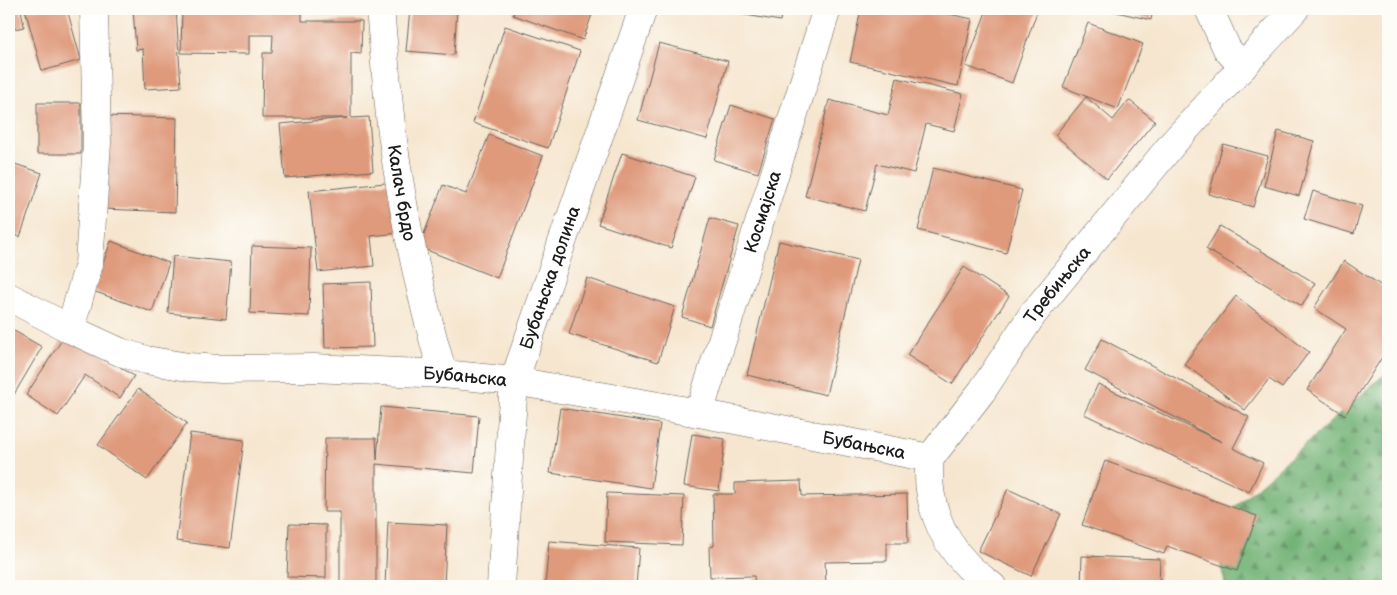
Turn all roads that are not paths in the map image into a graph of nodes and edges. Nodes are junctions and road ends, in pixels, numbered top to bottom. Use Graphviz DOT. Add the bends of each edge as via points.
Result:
graph roads {
  1 [pos="94,9"];
  2 [pos="380,9"];
  3 [pos="643,9"];
  4 [pos="826,9"];
  5 [pos="1209,9"];
  6 [pos="1295,9"];
  7 [pos="1243,67"];
  8 [pos="9,297"];
  9 [pos="70,329"];
  10 [pos="443,374"];
  11 [pos="514,381"];
  12 [pos="698,413"];
  13 [pos="930,458"];
  14 [pos="501,586"];
  15 [pos="992,586"];
  1 -- 9 [label="street" via="97,143 90,264"];
  2 -- 10 [label="street, Калач брдо" via="394,143 428,324"];
  3 -- 11 [label="street, Бубањска долина"];
  4 -- 12 [label="street, Космајска"];
  5 -- 7 [label="street" via="1227,49"];
  6 -- 7 [label="street, Требињска"];
  7 -- 13 [label="street, Требињска" via="1174,142 1033,314 982,391"];
  8 -- 9 [label="street, Бубањска"];
  9 -- 10 [label="street, Бубањска" via="120,352 188,367"];
  10 -- 11 [label="street, Бубањска"];
  11 -- 12 [label="street, Бубањска"];
  11 -- 14 [label="street, Бубањска долина"];
  12 -- 13 [label="street, Бубањска"];
  13 -- 15 [label="street" via="930,492 936,518 966,564"];
}
